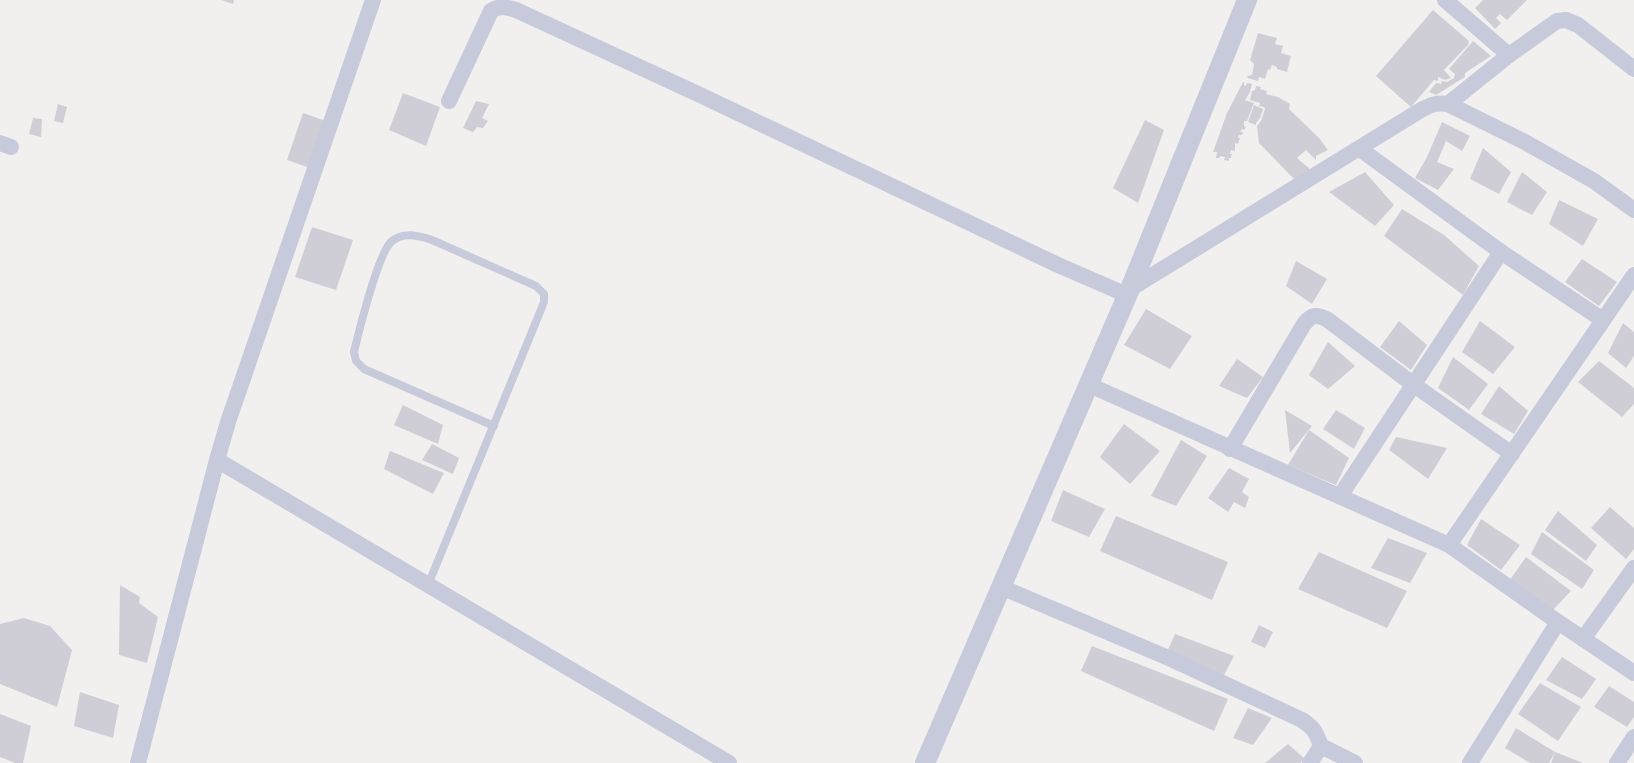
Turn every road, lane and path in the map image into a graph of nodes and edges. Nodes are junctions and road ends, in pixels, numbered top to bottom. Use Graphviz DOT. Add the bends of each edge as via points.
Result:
graph roads {
  1 [pos="374,0"];
  2 [pos="1247,0"];
  3 [pos="1445,0"];
  4 [pos="1508,55"];
  5 [pos="1634,69"];
  6 [pos="449,101"];
  7 [pos="1448,104"];
  8 [pos="1360,149"];
  9 [pos="1634,210"];
  10 [pos="1501,252"];
  11 [pos="1634,275"];
  12 [pos="1128,292"];
  13 [pos="1603,320"];
  14 [pos="1087,384"];
  15 [pos="1414,385"];
  16 [pos="494,426"];
  17 [pos="1230,449"];
  18 [pos="1512,454"];
  19 [pos="217,460"];
  20 [pos="1340,496"];
  21 [pos="1449,546"];
  22 [pos="1634,568"];
  23 [pos="428,585"];
  24 [pos="1001,587"];
  25 [pos="1558,622"];
  26 [pos="1583,639"];
  27 [pos="1634,673"];
  28 [pos="1634,737"];
  29 [pos="1321,746"];
  30 [pos="138,763"];
  31 [pos="729,763"];
  32 [pos="925,763"];
  33 [pos="1310,763"];
  34 [pos="1355,763"];
  35 [pos="1470,763"];
  36 [pos="1617,763"];
  1 -- 19 [label="street"];
  2 -- 12 [label="street"];
  3 -- 4 [label="street"];
  4 -- 5 [label="street" via="1557,21 1566,20 1578,25"];
  4 -- 7 [label="street"];
  6 -- 12 [label="street" via="491,11 497,7 516,10 1058,265"];
  7 -- 8 [label="street" via="1431,105"];
  7 -- 9 [label="street" via="1523,141 1594,181"];
  8 -- 10 [label="street"];
  8 -- 12 [label="street"];
  10 -- 13 [label="street"];
  10 -- 15 [label="street"];
  11 -- 13 [label="street"];
  12 -- 14 [label="street"];
  13 -- 18 [label="street"];
  14 -- 17 [label="street"];
  14 -- 24 [label="street"];
  15 -- 17 [label="street" via="1328,320 1314,315 1304,324"];
  15 -- 18 [label="street"];
  15 -- 20 [label="street"];
  16 -- 16 [label="lane" via="544,302 544,294 536,286 432,240 416,235 401,236 392,242 381,259 354,352 356,361 364,369"];
  16 -- 23 [label="lane"];
  17 -- 20 [label="street"];
  18 -- 21 [label="street"];
  19 -- 23 [label="street"];
  19 -- 30 [label="street"];
  20 -- 21 [label="street"];
  21 -- 25 [label="street"];
  22 -- 26 [label="street"];
  23 -- 31 [label="street"];
  24 -- 29 [label="street" via="1171,659 1302,720 1317,733"];
  24 -- 32 [label="street"];
  25 -- 26 [label="street"];
  25 -- 35 [label="street"];
  26 -- 27 [label="street"];
  28 -- 36 [label="street"];
  29 -- 33 [label="street"];
  29 -- 34 [label="street"];
}
